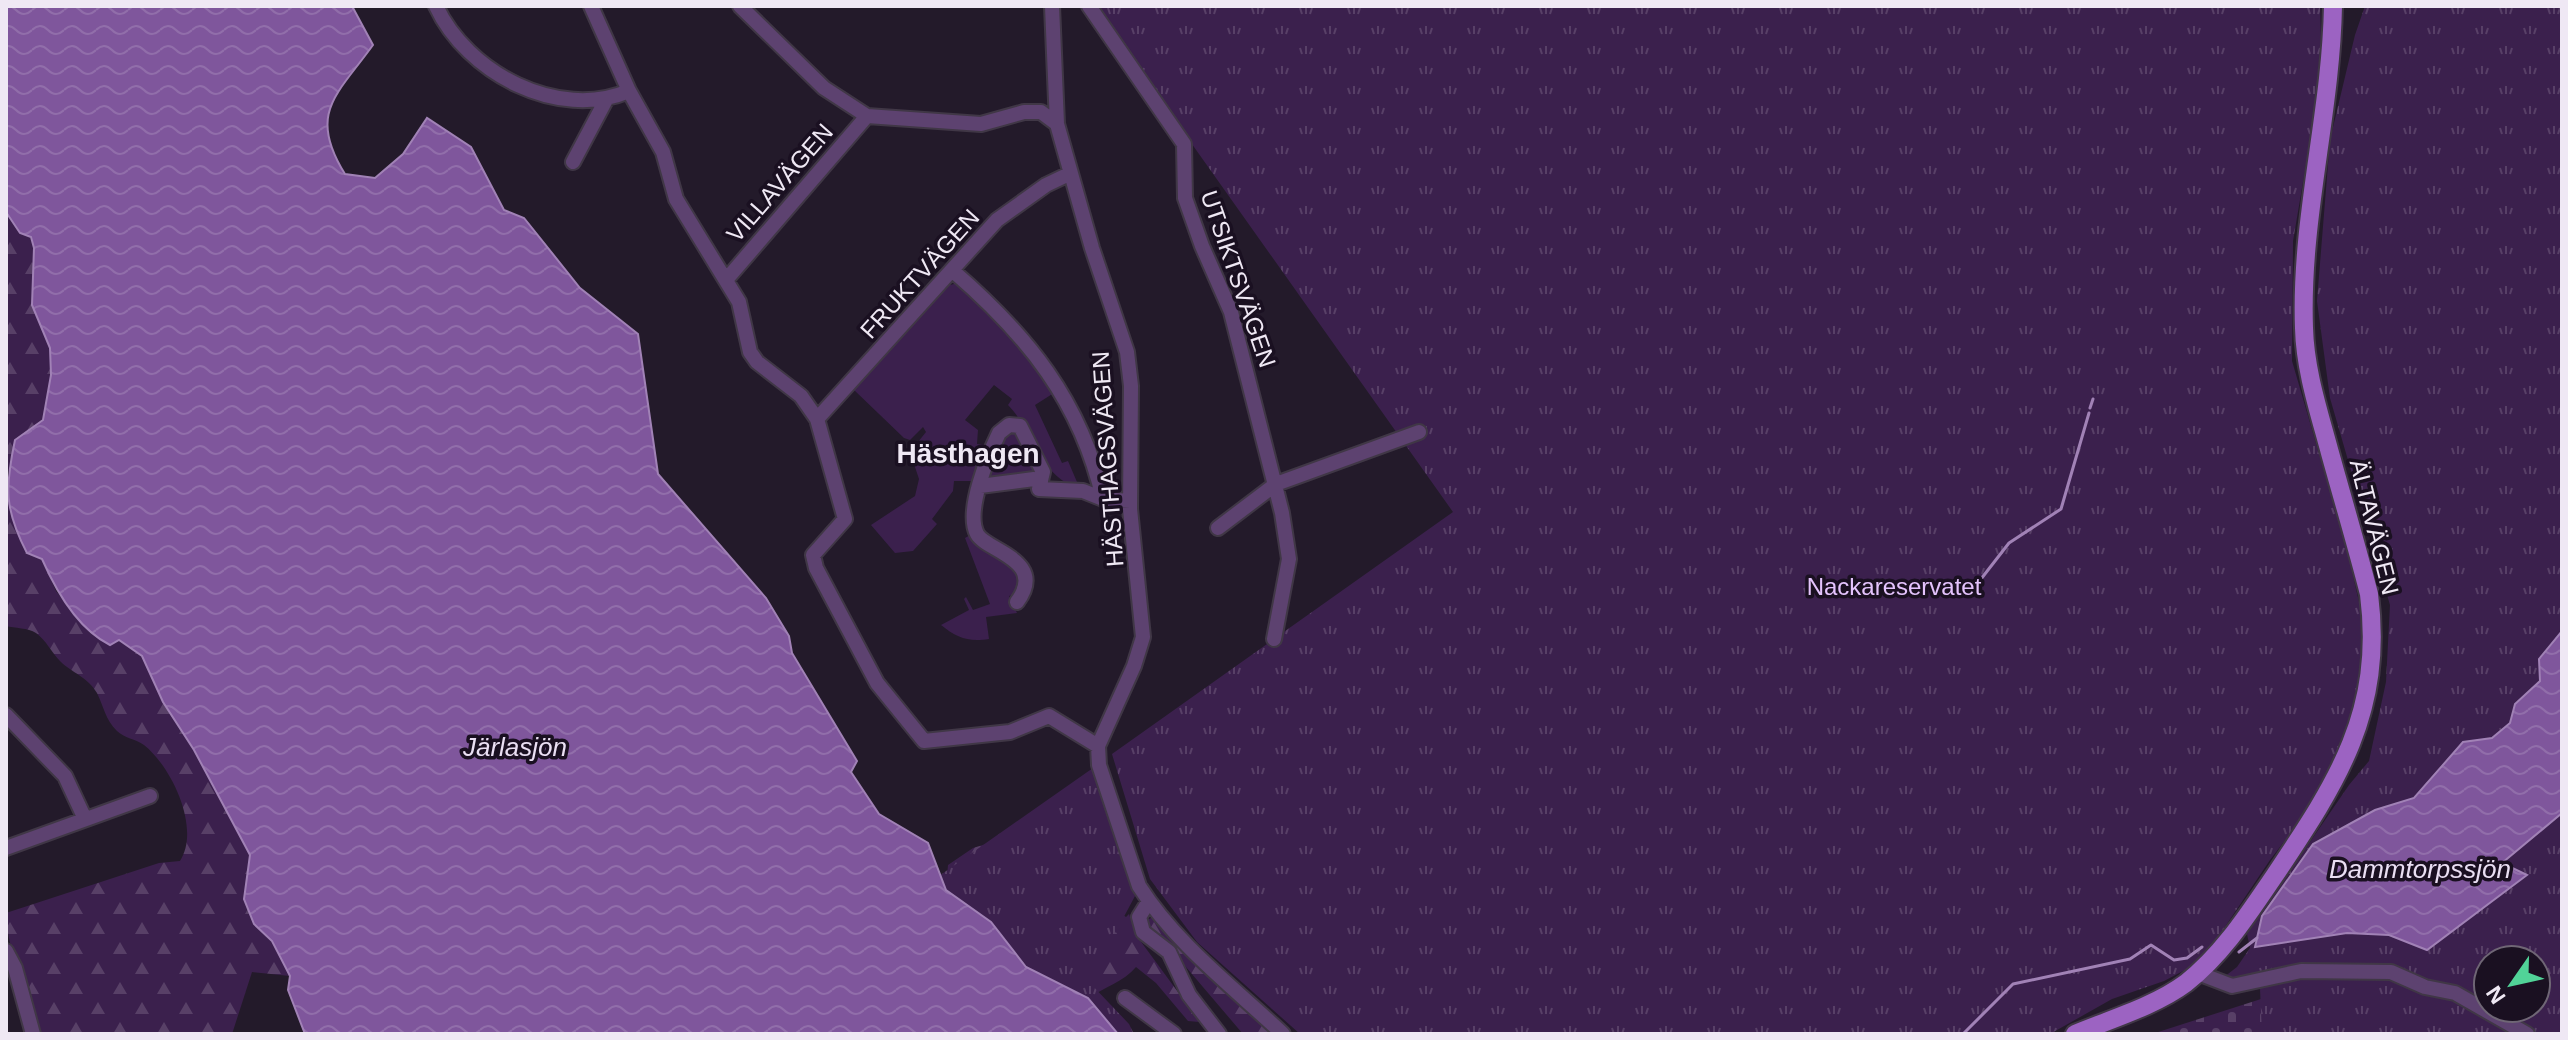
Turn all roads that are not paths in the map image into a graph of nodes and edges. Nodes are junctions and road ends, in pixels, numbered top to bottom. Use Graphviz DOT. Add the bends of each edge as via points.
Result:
graph roads {
  1 [pos="436,6"];
  2 [pos="591,6"];
  3 [pos="740,6"];
  4 [pos="1052,6"];
  5 [pos="1089,6"];
  6 [pos="2333,6"];
  7 [pos="629,91"];
  8 [pos="607,98"];
  9 [pos="867,116"];
  10 [pos="1057,124"];
  11 [pos="573,162"];
  12 [pos="1069,174"];
  13 [pos="953,271"];
  14 [pos="726,280"];
  15 [pos="817,419"];
  16 [pos="1419,432"];
  17 [pos="1276,484"];
  18 [pos="1040,485"];
  19 [pos="980,486"];
  20 [pos="1103,499"];
  21 [pos="1130,501"];
  22 [pos="1218,528"];
  23 [pos="1017,602"];
  24 [pos="1274,639"];
  25 [pos="6,715"];
  26 [pos="1098,746"];
  27 [pos="150,796"];
  28 [pos="85,819"];
  29 [pos="6,848"];
  30 [pos="1149,901"];
  31 [pos="6,951"];
  32 [pos="2198,973"];
  33 [pos="1125,998"];
  34 [pos="33,1034"];
  35 [pos="1174,1034"];
  36 [pos="1219,1034"];
  37 [pos="1283,1034"];
  38 [pos="2075,1034"];
  39 [pos="2527,1034"];
  1 -- 8 [label="street" via="463,48 496,76 533,92"];
  2 -- 7 [label="street"];
  3 -- 9 [label="street" via="824,88"];
  4 -- 10 [label="street, HÄSTHAGSVÄGEN"];
  5 -- 17 [label="street, UTSIKTSVÄGEN" via="1181,135 1185,198 1231,312"];
  6 -- 32 [label="main road, ÄLTAVÄGEN" via="2307,238 2304,330 2320,416 2369,594 2373,623 2367,692 2331,791 2243,922"];
  7 -- 8 [label="street"];
  7 -- 14 [label="street" via="663,152 676,199"];
  8 -- 11 [label="street"];
  9 -- 10 [label="street" via="981,124 1041,112"];
  9 -- 14 [label="street, VILLAVÄGEN"];
  10 -- 12 [label="street, HÄSTHAGSVÄGEN"];
  12 -- 13 [label="street, FRUKTVÄGEN" via="997,220"];
  12 -- 21 [label="street, HÄSTHAGSVÄGEN" via="1127,352"];
  13 -- 15 [label="street, FRUKTVÄGEN"];
  13 -- 20 [label="street" via="1047,368 1076,421"];
  14 -- 15 [label="street" via="739,302 750,352 801,396"];
  15 -- 26 [label="street" via="845,519 813,555 816,568 877,683 911,728 924,741 934,742 1010,732 1049,716"];
  16 -- 17 [label="street"];
  17 -- 22 [label="street"];
  17 -- 24 [label="street, UTSIKTSVÄGEN" via="1289,559"];
  18 -- 19 [label="street"];
  18 -- 19 [label="street" via="1043,472 1031,442 1020,426 1009,425 999,433"];
  18 -- 20 [label="street"];
  19 -- 23 [label="street" via="973,510 976,533 1021,567 1024,583"];
  20 -- 21 [label="street"];
  21 -- 26 [label="street, HÄSTHAGSVÄGEN" via="1143,637"];
  25 -- 28 [label="street" via="65,776"];
  26 -- 30 [label="street" via="1104,784"];
  27 -- 28 [label="street"];
  28 -- 29 [label="street"];
  30 -- 36 [label="street" via="1139,917 1143,932 1169,952 1189,995"];
  30 -- 37 [label="street"];
  31 -- 34 [label="street"];
  32 -- 38 [label="main road, ÄLTAVÄGEN" via="2183,985"];
  32 -- 39 [label="street" via="2232,986 2301,971 2391,972 2455,993"];
  33 -- 35 [label="street"];
}
